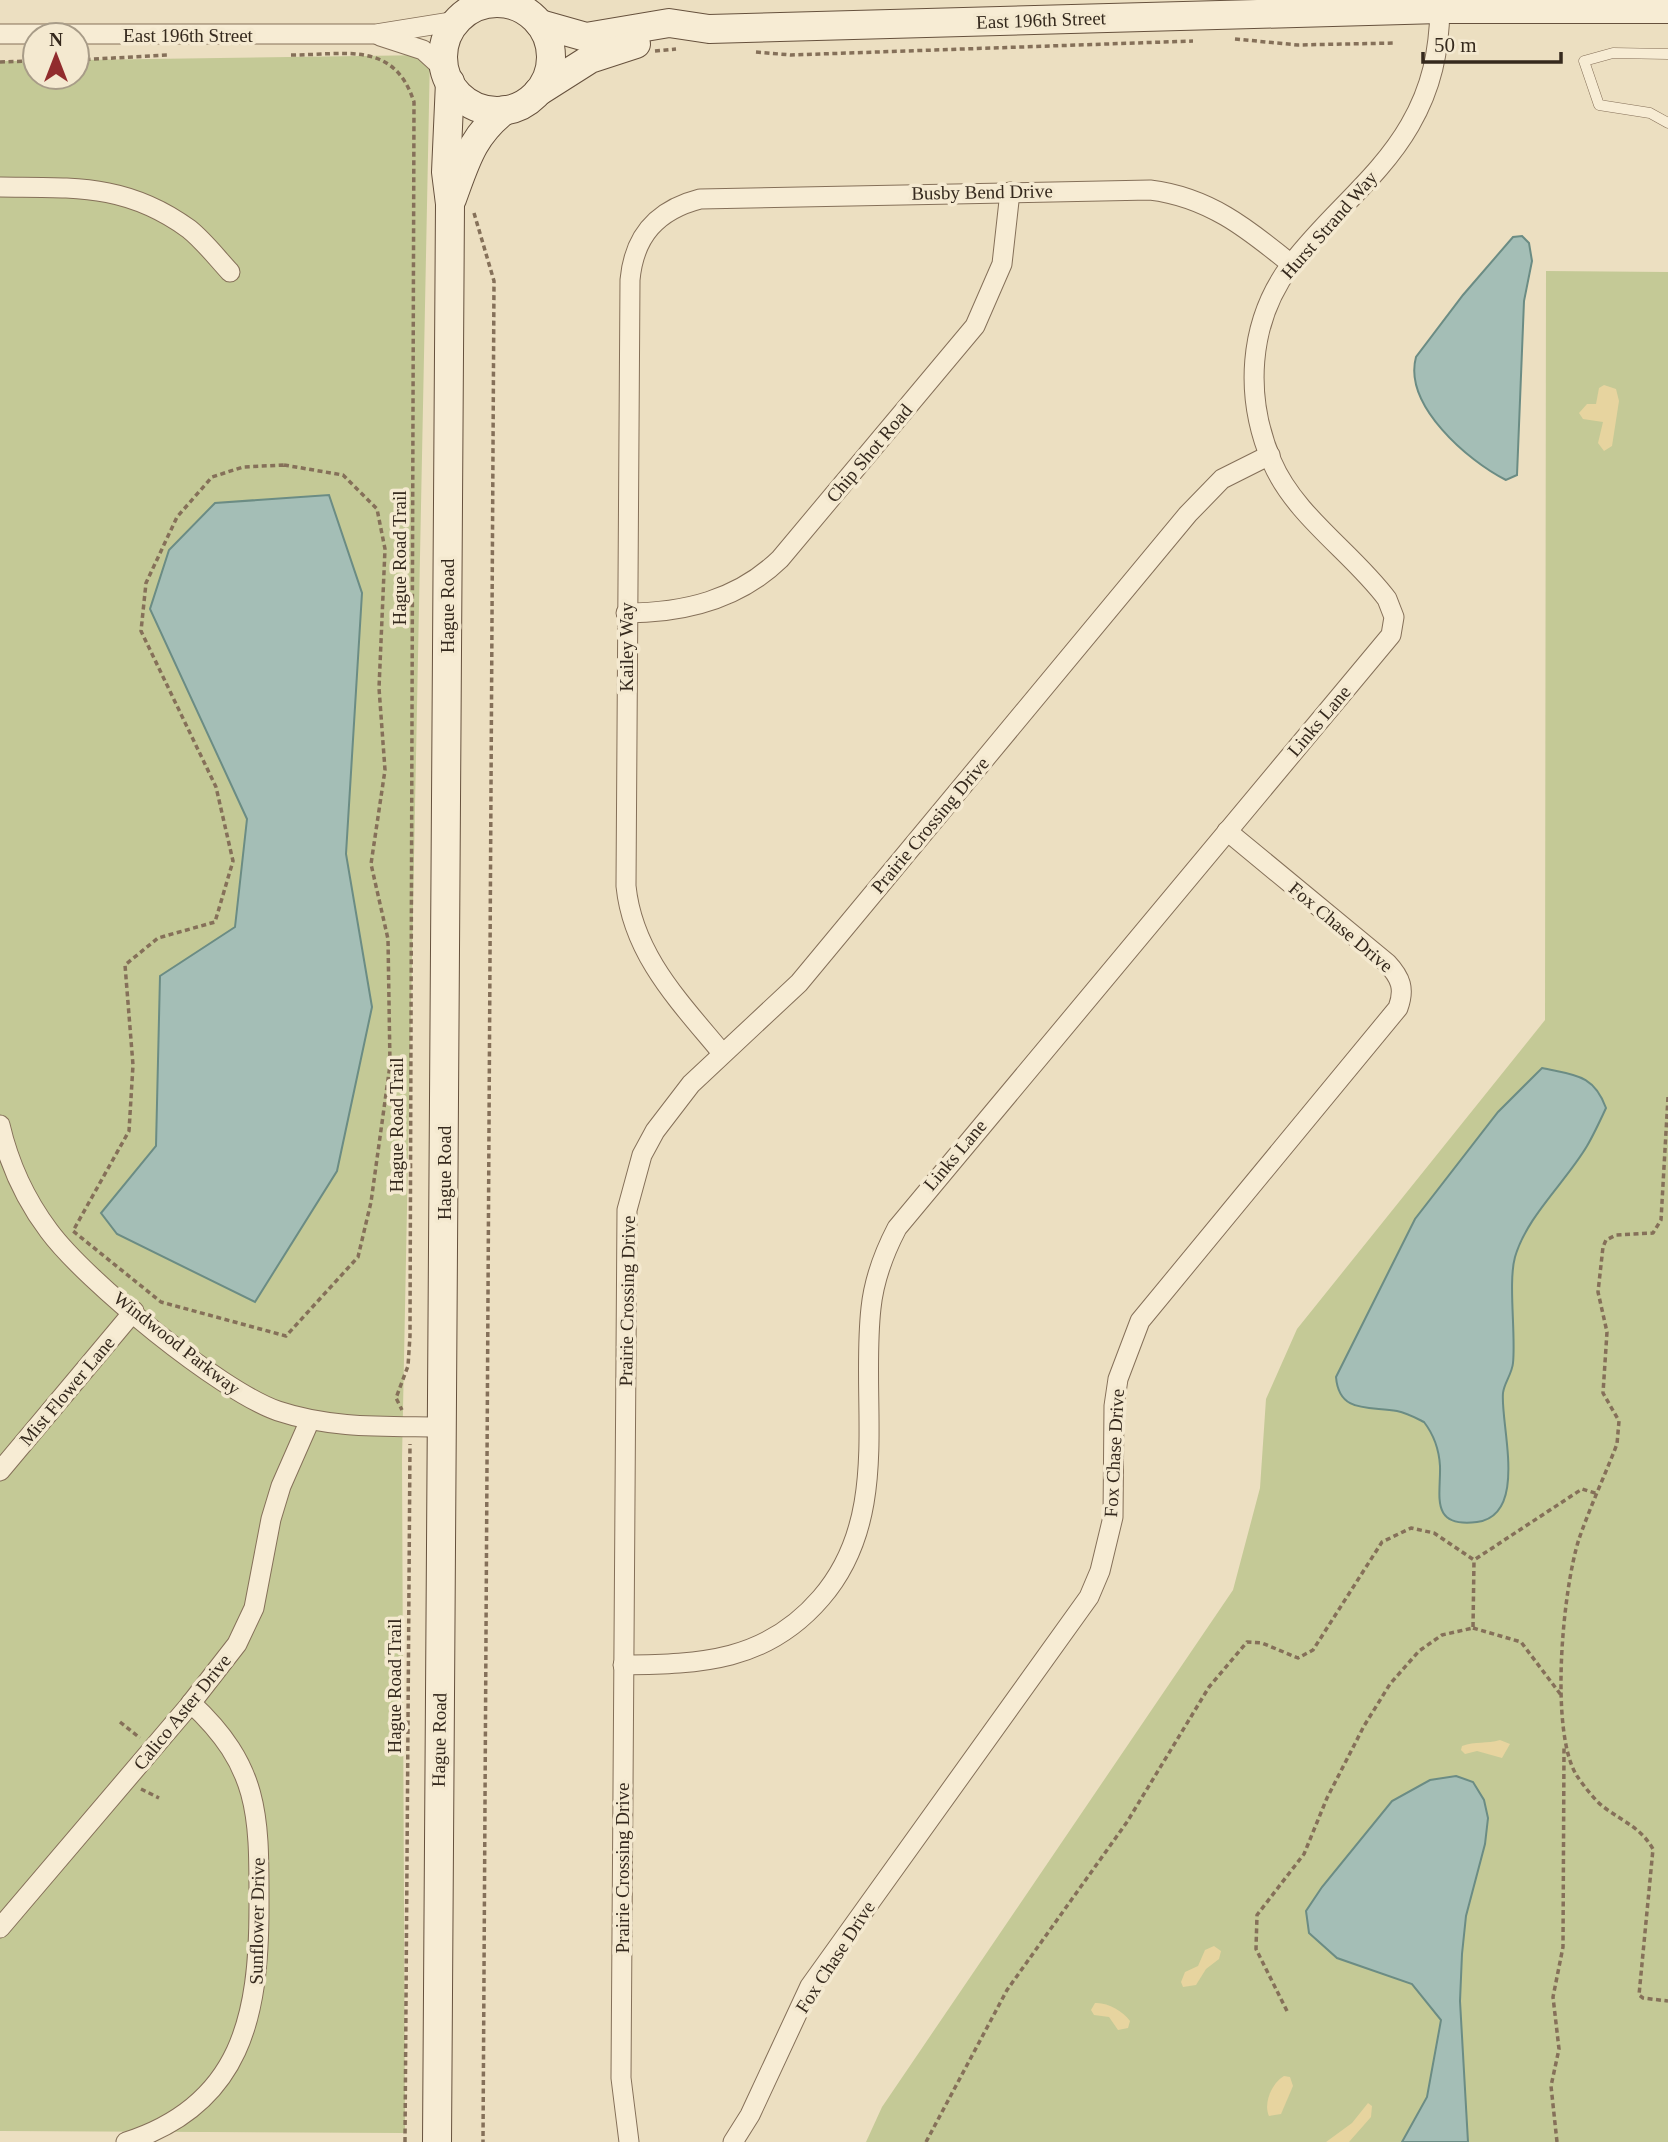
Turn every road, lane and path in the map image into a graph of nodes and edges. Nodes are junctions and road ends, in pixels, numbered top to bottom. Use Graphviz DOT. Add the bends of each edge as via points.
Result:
graph roads {
  1 [pos="1440,9"];
  2 [pos="1668,9"];
  3 [pos="526,11"];
  4 [pos="462,13"];
  5 [pos="709,29"];
  6 [pos="0,34"];
  7 [pos="376,34"];
  8 [pos="181,53"];
  9 [pos="1668,54"];
  10 [pos="279,55"];
  11 [pos="91,59"];
  12 [pos="21,61"];
  13 [pos="0,62"];
  14 [pos="447,76"];
  15 [pos="538,92"];
  16 [pos="505,110"];
  17 [pos="1668,124"];
  18 [pos="0,187"];
  19 [pos="1010,192"];
  20 [pos="450,204"];
  21 [pos="655,220"];
  22 [pos="1292,264"];
  23 [pos="230,272"];
  24 [pos="1270,456"];
  25 [pos="177,517"];
  26 [pos="626,613"];
  27 [pos="1394,617"];
  28 [pos="1227,831"];
  29 [pos="722,1052"];
  30 [pos="1668,1097"];
  31 [pos="0,1125"];
  32 [pos="134,1311"];
  33 [pos="310,1420"];
  34 [pos="410,1427"];
  35 [pos="442,1427"];
  36 [pos="0,1471"];
  37 [pos="1598,1494"];
  38 [pos="1474,1560"];
  39 [pos="1474,1628"];
  40 [pos="623,1665"];
  41 [pos="1563,1697"];
  42 [pos="191,1703"];
  43 [pos="120,1722"];
  44 [pos="1564,1739"];
  45 [pos="154,1748"];
  46 [pos="141,1790"];
  47 [pos="159,1798"];
  48 [pos="0,1928"];
  49 [pos="1668,2001"];
  50 [pos="1287,2011"];
  51 [pos="126,2142"];
  52 [pos="405,2142"];
  53 [pos="437,2142"];
  54 [pos="629,2142"];
  55 [pos="733,2142"];
  56 [pos="926,2142"];
  57 [pos="1557,2142"];
  1 -- 2 [label="main road, East 196th Street"];
  1 -- 5 [label="main road, East 196th Street"];
  1 -- 22 [label="street, Hurst Strand Way" via="1435,69 1410,125 1373,175"];
  3 -- 4 [label="main road" via="500,3"];
  3 -- 5 [label="main road, East 196th Street" via="586,37 669,23"];
  3 -- 15 [label="main road" via="550,44 546,80"];
  4 -- 7 [label="street, East 196th Street"];
  4 -- 14 [label="main road" via="445,44"];
  5 -- 15 [label="main road, East 196th Street" via="623,46 590,59"];
  6 -- 7 [label="street, East 196th Street"];
  7 -- 14 [label="street, East 196th Street" via="423,50"];
  8 -- 11 [label="path"];
  9 -- 17 [label="lane" via="1613,52 1584,61 1599,104 1650,113"];
  10 -- 34 [label="path, Hague Road Trail" via="377,56 400,74 414,102 410,1336 408,1366 396,1398"];
  12 -- 13 [label="path"];
  14 -- 16 [label="main road" via="467,101"];
  14 -- 20 [label="main road, Hague Road"];
  15 -- 16 [label="main road"];
  16 -- 20 [label="main road, Hague Road" via="474,142"];
  18 -- 23 [label="street" via="99,188 132,199 191,230"];
  19 -- 21 [label="street, Busby Bend Drive" via="700,199"];
  19 -- 22 [label="street, Busby Bend Drive" via="1140,189 1187,197 1231,217"];
  19 -- 26 [label="street, Chip Shot Road" via="1002,264 975,326 780,559 723,598 677,610"];
  20 -- 35 [label="main road, Hague Road"];
  21 -- 26 [label="street, Kailey Way" via="636,247 629,280"];
  22 -- 24 [label="street, Hurst Strand Way" via="1270,302 1254,352 1254,396"];
  24 -- 27 [label="street, Hurst Strand Way" via="1301,504 1380,589"];
  24 -- 29 [label="street, Prairie Crossing Drive" via="1238,469 1208,493 799,983"];
  25 -- 25 [label="path" via="146,583 141,631 216,787 233,861 215,922 158,938 125,965 134,1065 129,1131 72,1231 161,1302 286,1336 358,1257 371,1202 390,1065 388,939 371,864 385,769 380,688 385,549 377,509 343,475 296,467 243,467 212,477"];
  26 -- 29 [label="street, Kailey Way" via="628,906 653,968"];
  27 -- 28 [label="street, Links Lane" via="1391,635"];
  28 -- 40 [label="street, Links Lane" via="914,1204 891,1239 871,1305 869,1455 863,1513 833,1585 801,1619 754,1648 721,1660"];
  28 -- 55 [label="street, Fox Chase Drive" via="1387,963 1400,981 1398,1008 1140,1321 1118,1379 1113,1517 1089,1597 810,1986"];
  29 -- 40 [label="street, Prairie Crossing Drive" via="655,1131 642,1155 627,1210"];
  30 -- 37 [label="path" via="1657,1230 1616,1235 1603,1247 1598,1292 1607,1332 1603,1393 1619,1428"];
  31 -- 32 [label="street, Windwood Parkway" via="12,1167 50,1233"];
  32 -- 33 [label="street, Windwood Parkway" via="247,1397"];
  32 -- 36 [label="street, Mist Flower Lane"];
  33 -- 34 [label="street, Windwood Parkway"];
  33 -- 42 [label="street, Calico Aster Drive" via="271,1519 246,1628"];
  34 -- 35 [label="street, Windwood Parkway"];
  34 -- 52 [label="path, Hague Road Trail"];
  35 -- 53 [label="main road, Hague Road"];
  37 -- 38 [label="path" via="1582,1489"];
  37 -- 41 [label="path" via="1579,1539 1566,1602"];
  38 -- 39 [label="path"];
  38 -- 56 [label="path" via="1434,1533 1410,1528 1382,1542 1313,1650 1298,1658 1262,1643 1247,1642 1209,1687 1127,1822 1007,1990"];
  39 -- 41 [label="path" via="1521,1642"];
  39 -- 50 [label="path" via="1435,1640 1419,1651 1391,1684 1327,1798 1304,1854 1257,1915 1256,1950"];
  40 -- 54 [label="street, Prairie Crossing Drive" via="621,2078"];
  41 -- 44 [label="path"];
  42 -- 45 [label="street, Calico Aster Drive"];
  42 -- 51 [label="street, Sunflower Drive" via="230,1743 252,1796 259,1829 256,1994 230,2064 204,2096 177,2120"];
  43 -- 45 [label="path"];
  44 -- 49 [label="path" via="1576,1774 1602,1806 1644,1833 1653,1849 1639,1995"];
  44 -- 57 [label="path" via="1563,1947 1553,1997 1559,2049 1551,2086"];
  45 -- 48 [label="street, Calico Aster Drive"];
  46 -- 47 [label="path"];
}
